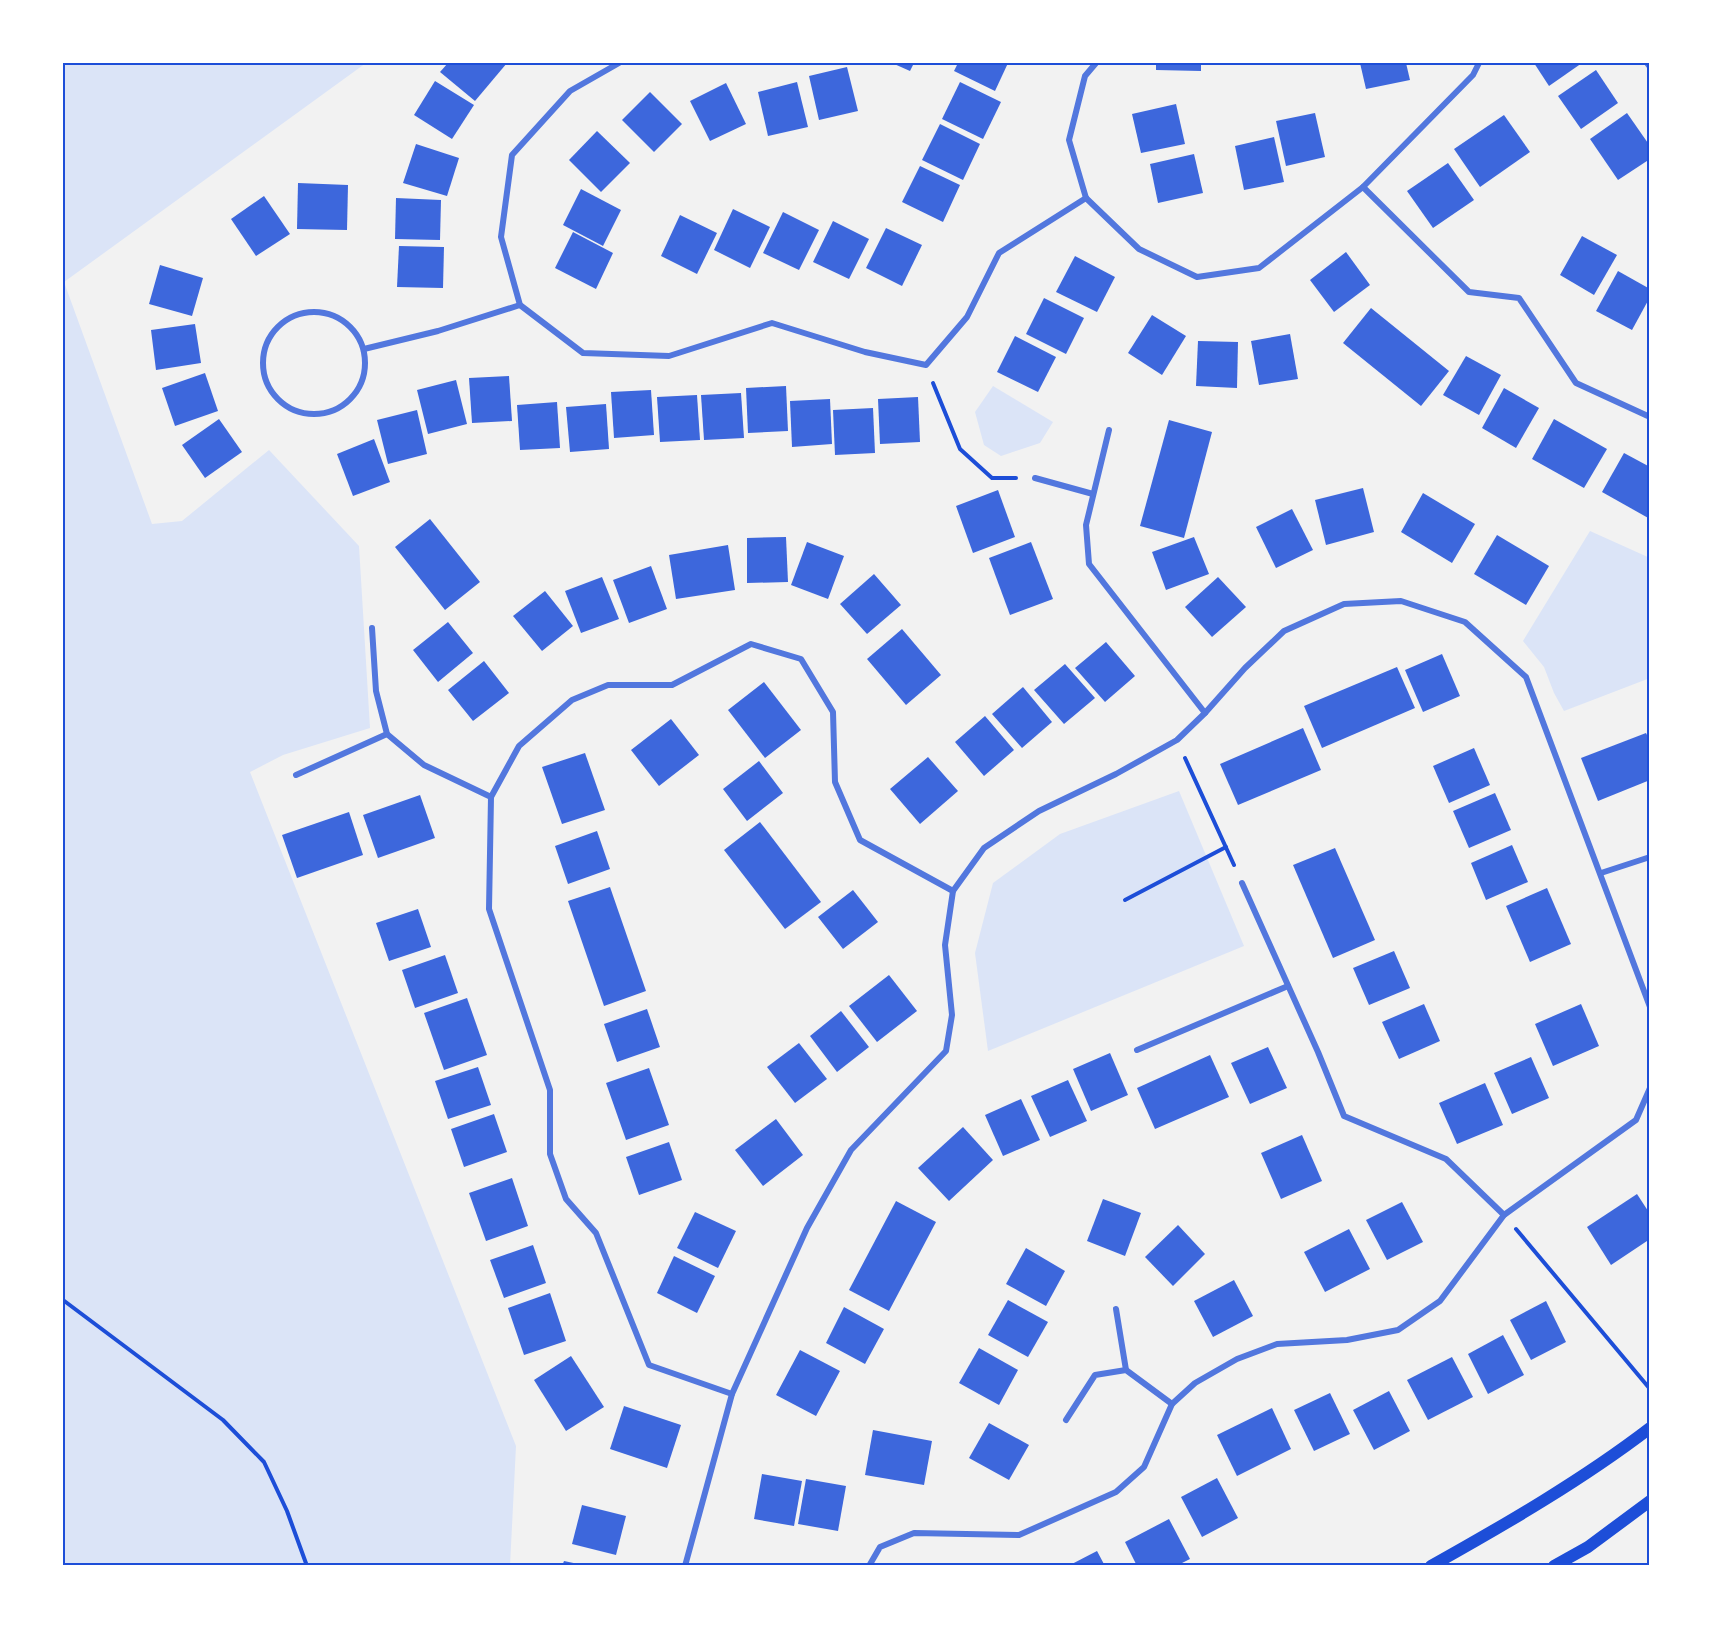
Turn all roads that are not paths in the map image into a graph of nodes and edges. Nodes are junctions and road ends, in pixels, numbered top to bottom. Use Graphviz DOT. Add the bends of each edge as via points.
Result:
graph roads {
  1 [pos="619,63"];
  2 [pos="1096,63"];
  3 [pos="1479,63"];
  4 [pos="1647,63"];
  5 [pos="1650,67"];
  6 [pos="1363,187"];
  7 [pos="1086,198"];
  8 [pos="520,305"];
  9 [pos="364,349"];
  10 [pos="1650,417"];
  11 [pos="1109,430"];
  12 [pos="1035,478"];
  13 [pos="1093,494"];
  14 [pos="372,627"];
  15 [pos="1205,713"];
  16 [pos="387,734"];
  17 [pos="296,775"];
  18 [pos="491,797"];
  19 [pos="1650,857"];
  20 [pos="1601,873"];
  21 [pos="1242,882"];
  22 [pos="953,891"];
  23 [pos="1288,986"];
  24 [pos="1650,1007"];
  25 [pos="1137,1050"];
  26 [pos="1650,1088"];
  27 [pos="1504,1215"];
  28 [pos="1116,1309"];
  29 [pos="1126,1370"];
  30 [pos="732,1394"];
  31 [pos="1172,1404"];
  32 [pos="1066,1420"];
  33 [pos="1650,1428"];
  34 [pos="1650,1501"];
  35 [pos="684,1566"];
  36 [pos="869,1566"];
  37 [pos="1431,1566"];
  38 [pos="1554,1566"];
  1 -- 8 [label="street" via="570,91 512,155 501,237"];
  2 -- 7 [label="street" via="1085,76 1069,140"];
  3 -- 6 [label="street" via="1473,75"];
  4 -- 5 [label="street"];
  6 -- 7 [label="street" via="1259,268 1197,277 1139,249"];
  6 -- 10 [label="street" via="1469,292 1519,298 1576,383"];
  7 -- 8 [label="street" via="999,253 967,317 926,365 865,352 772,323 669,356 583,353"];
  8 -- 9 [label="street"];
  9 -- 9 [label="street" via="363,381 348,403 318,415 285,406 275,397 264,371 264,352 280,325 301,314 328,313 352,328"];
  11 -- 13 [label="street"];
  12 -- 13 [label="street"];
  13 -- 15 [label="street" via="1086,525 1089,564"];
  14 -- 16 [label="street" via="376,691"];
  15 -- 20 [label="street" via="1284,631 1344,604 1401,601 1465,622 1526,677"];
  15 -- 22 [label="street" via="1177,740 1030,817 984,849"];
  16 -- 17 [label="street"];
  16 -- 18 [label="street" via="424,765"];
  18 -- 22 [label="street" via="519,746 572,700 608,685 672,685 751,644 801,659 834,712 835,782 860,840"];
  18 -- 30 [label="street" via="489,909 550,1090 550,1154 566,1199 596,1233 649,1365"];
  19 -- 20 [label="street"];
  20 -- 24 [label="street"];
  21 -- 23 [label="street"];
  22 -- 30 [label="street" via="945,945 952,1016 946,1051 851,1150 807,1228"];
  23 -- 25 [label="street"];
  23 -- 27 [label="street" via="1344,1116 1446,1159"];
  26 -- 27 [label="street" via="1636,1120"];
  27 -- 31 [label="street" via="1440,1301 1398,1330 1347,1340 1277,1344 1237,1359 1196,1383"];
  28 -- 29 [label="street"];
  29 -- 31 [label="street"];
  29 -- 32 [label="street" via="1095,1376"];
  30 -- 35 [label="street"];
  31 -- 36 [label="street" via="1144,1467 1116,1492 1020,1535 914,1533 880,1547"];
  33 -- 37 [label="main road" via="1516,1518"];
  34 -- 38 [label="main road"];
}
